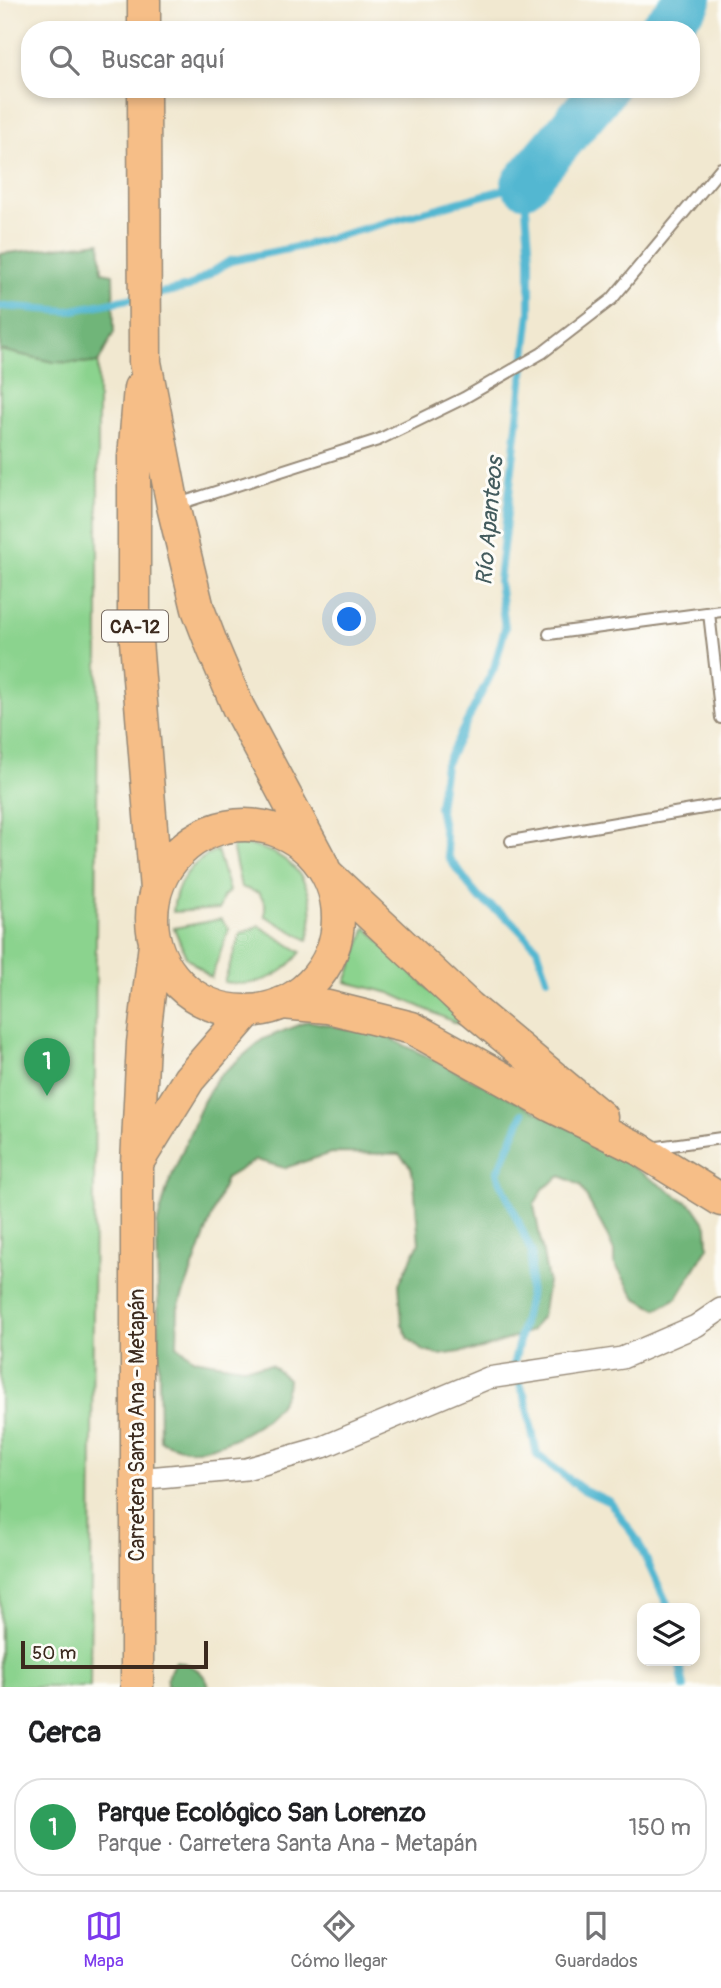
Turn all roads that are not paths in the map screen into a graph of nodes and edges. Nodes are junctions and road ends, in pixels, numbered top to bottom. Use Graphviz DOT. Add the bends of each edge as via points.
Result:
graph roads {
  1 [pos="144,0"];
  2 [pos="144,21"];
  3 [pos="144,98"];
  4 [pos="721,168"];
  5 [pos="145,362"];
  6 [pos="173,506"];
  7 [pos="721,611"];
  8 [pos="709,613"];
  9 [pos="549,634"];
  10 [pos="721,718"];
  11 [pos="721,805"];
  12 [pos="511,841"];
  13 [pos="326,871"];
  14 [pos="156,890"];
  15 [pos="155,944"];
  16 [pos="282,1003"];
  17 [pos="248,1011"];
  18 [pos="721,1138"];
  19 [pos="639,1149"];
  20 [pos="137,1163"];
  21 [pos="721,1200"];
  22 [pos="721,1309"];
  23 [pos="137,1479"];
  24 [pos="137,1687"];
  1 -- 2 [label="main road"];
  3 -- 5 [label="main road, CA-12"];
  4 -- 6 [label="lane" via="612,299 542,353 378,440"];
  5 -- 6 [label="main road"];
  5 -- 14 [label="main road, CA-12" via="136,405 134,616"];
  6 -- 13 [label="main road" via="198,609 213,648 238,707"];
  7 -- 8 [label="lane"];
  8 -- 9 [label="lane"];
  8 -- 10 [label="lane"];
  11 -- 12 [label="lane"];
  13 -- 14 [label="main road" via="299,842 282,832 256,825 229,826 181,850"];
  13 -- 16 [label="main road" via="338,909 333,950 310,984"];
  13 -- 19 [label="main road" via="469,1007"];
  14 -- 15 [label="main road"];
  15 -- 17 [label="main road" via="167,969 190,994 215,1006"];
  15 -- 20 [label="main road, Carretera Santa Ana - Metapán" via="143,1043"];
  16 -- 17 [label="main road"];
  16 -- 19 [label="main road" via="328,1007 412,1028"];
  17 -- 20 [label="main road" via="189,1079"];
  18 -- 19 [label="lane"];
  19 -- 21 [label="main road"];
  20 -- 23 [label="main road, Carretera Santa Ana - Metapán"];
  22 -- 23 [label="street" via="696,1326 622,1357 488,1378 310,1450 246,1469"];
  23 -- 24 [label="main road, Carretera Santa Ana - Metapán"];
}
